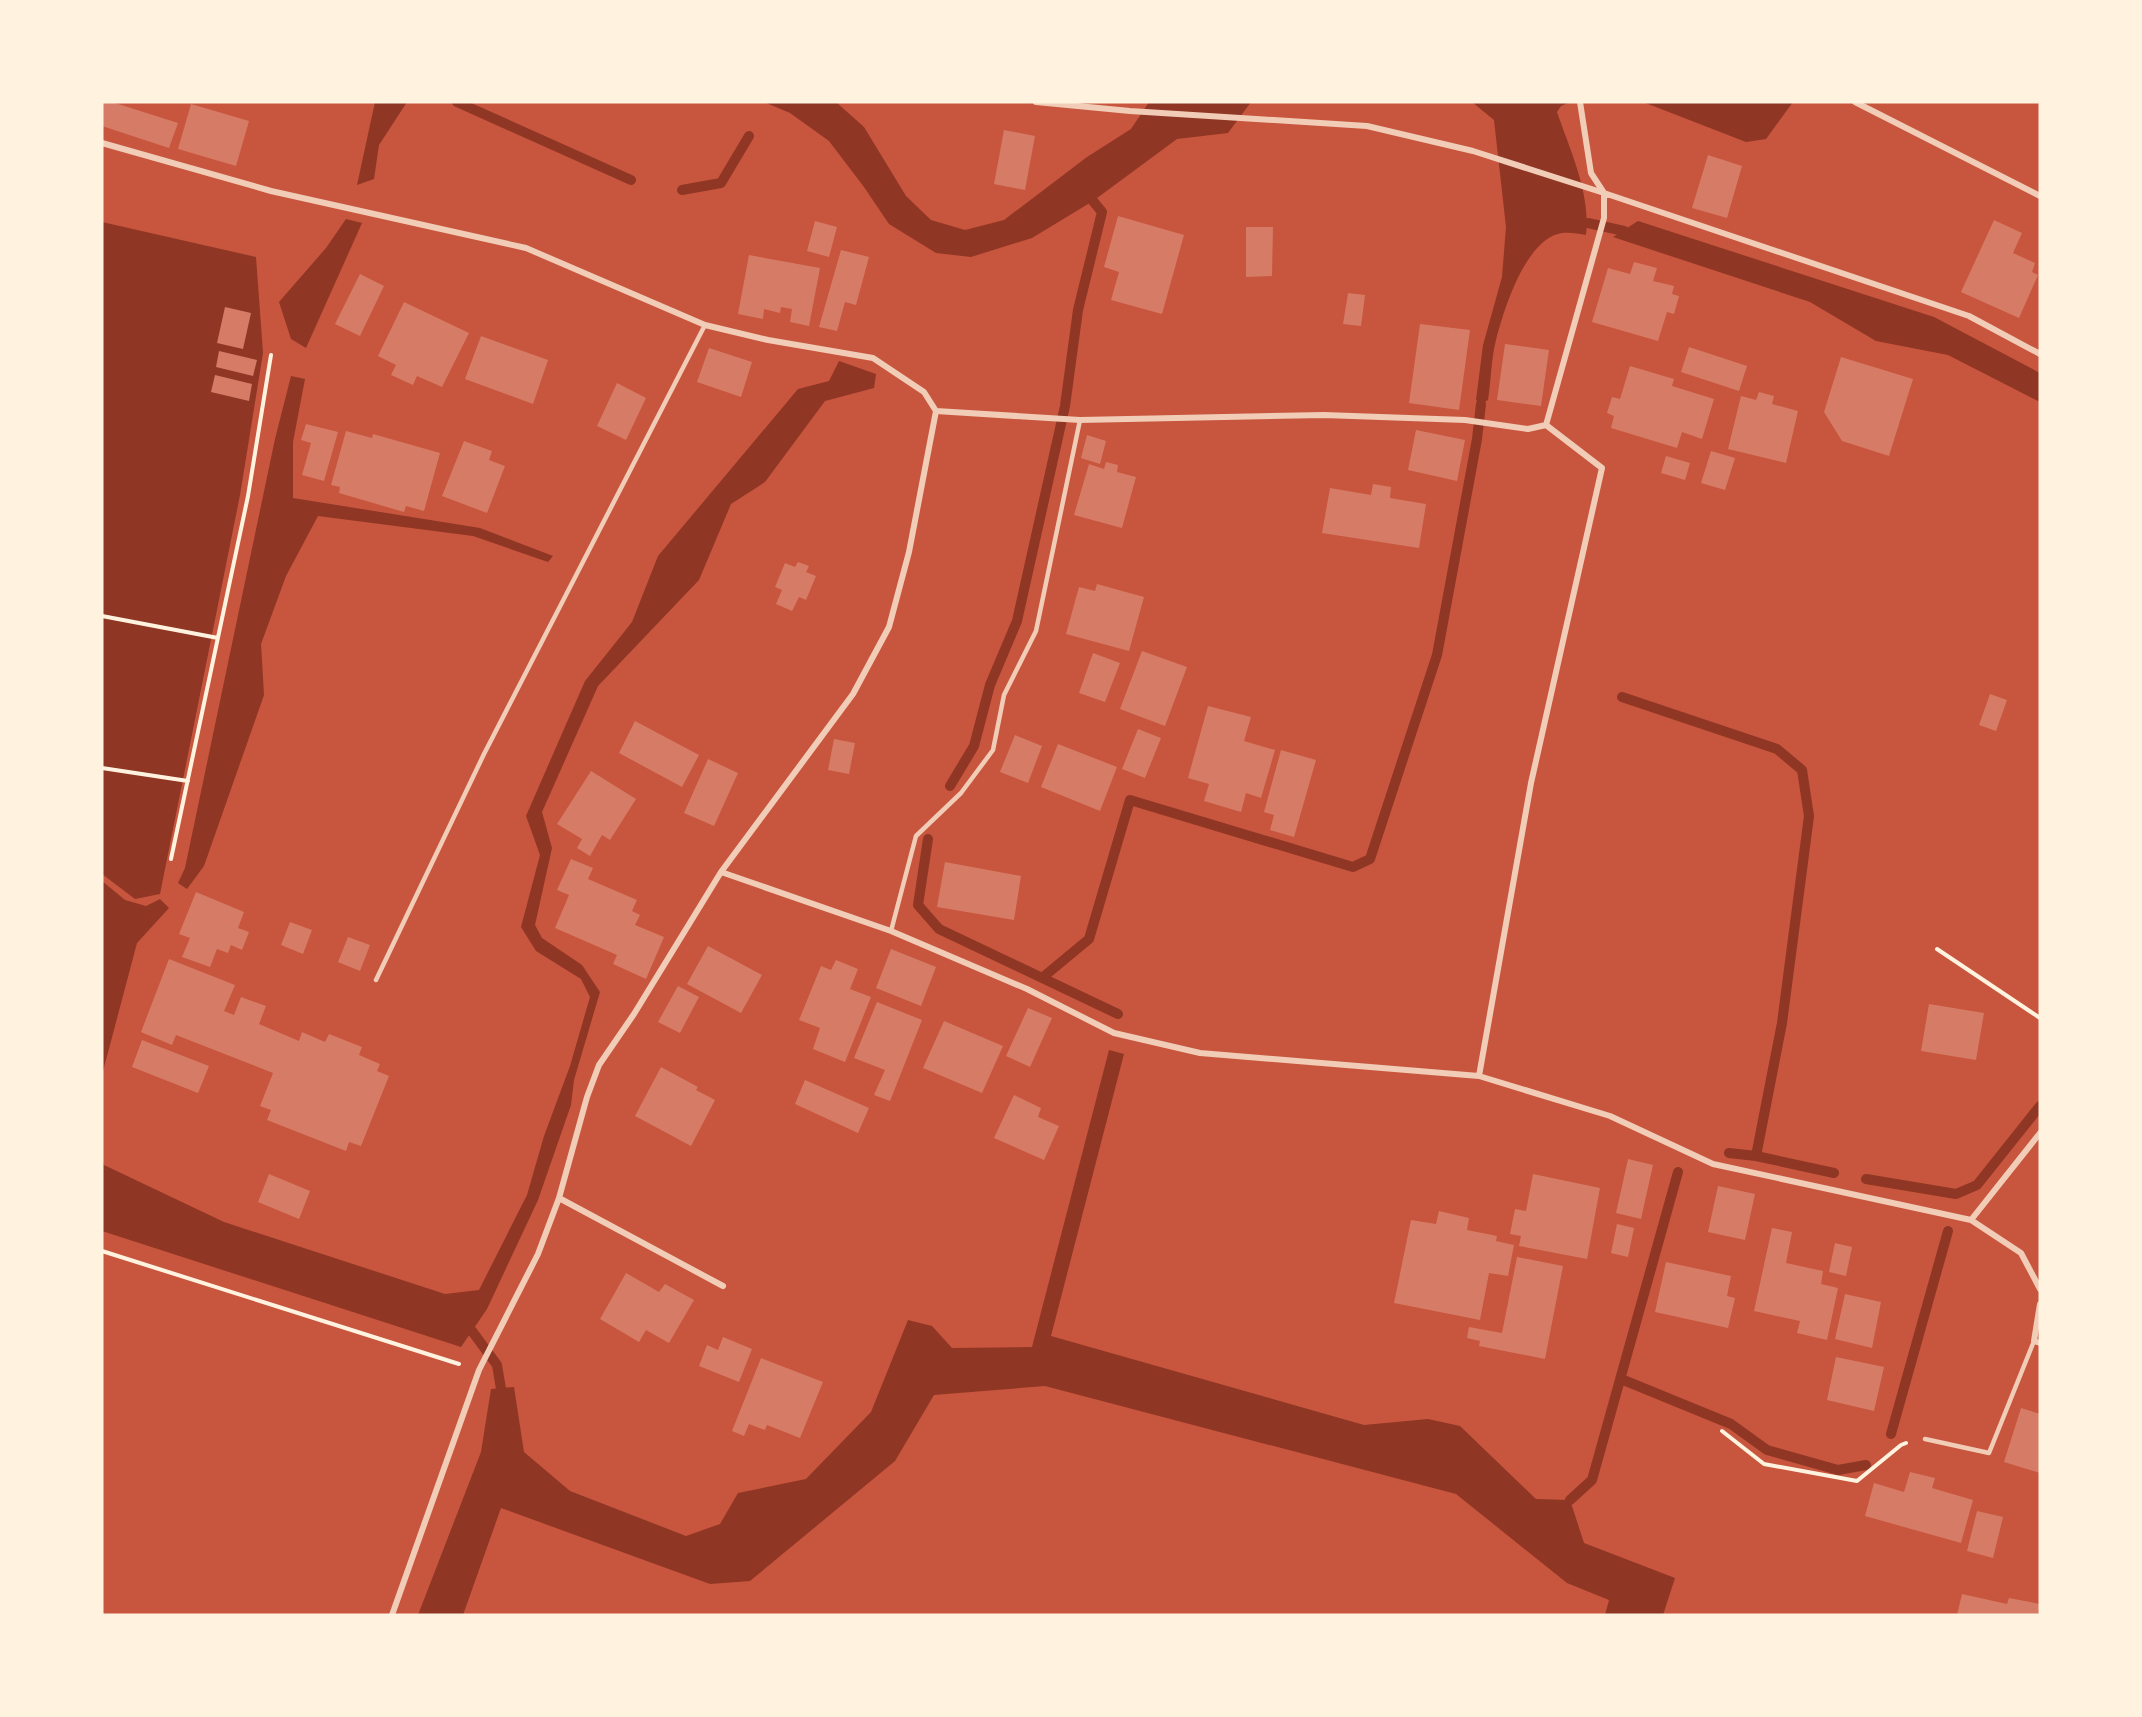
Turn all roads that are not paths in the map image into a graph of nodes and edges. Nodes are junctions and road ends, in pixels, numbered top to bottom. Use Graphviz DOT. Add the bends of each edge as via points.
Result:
graph roads {
  1 [pos="1036,102"];
  2 [pos="1855,102"];
  3 [pos="1581,104"];
  4 [pos="102,143"];
  5 [pos="1604,193"];
  6 [pos="2040,196"];
  7 [pos="705,325"];
  8 [pos="2040,354"];
  9 [pos="936,411"];
  10 [pos="1080,420"];
  11 [pos="1546,425"];
  12 [pos="721,872"];
  13 [pos="891,931"];
  14 [pos="376,980"];
  15 [pos="1479,1076"];
  16 [pos="2040,1133"];
  17 [pos="559,1198"];
  18 [pos="1971,1220"];
  19 [pos="723,1286"];
  20 [pos="2040,1289"];
  21 [pos="2040,1304"];
  22 [pos="2037,1342"];
  23 [pos="1925,1439"];
  24 [pos="392,1615"];
  1 -- 5 [label="street" via="1367,126 1473,151"];
  2 -- 6 [label="street"];
  3 -- 5 [label="street" via="1591,173"];
  4 -- 7 [label="street" via="271,190 526,248"];
  5 -- 8 [label="street" via="1969,316"];
  5 -- 11 [label="street" via="1604,218"];
  7 -- 9 [label="street" via="873,358 924,392"];
  7 -- 14 [label="lane" via="490,744"];
  9 -- 10 [label="street"];
  9 -- 12 [label="street" via="909,552 889,627 853,694"];
  10 -- 11 [label="street" via="1324,415 1465,420 1528,429"];
  10 -- 13 [label="lane" via="1036,631 1004,695 993,750 961,793 916,836"];
  11 -- 15 [label="street" via="1602,468 1531,783"];
  12 -- 13 [label="street"];
  12 -- 17 [label="street" via="599,1065"];
  13 -- 15 [label="street" via="1125,1035 1200,1053"];
  15 -- 18 [label="street" via="1610,1116 1713,1164"];
  16 -- 18 [label="street"];
  17 -- 19 [label="street"];
  17 -- 24 [label="street" via="538,1254 479,1370"];
  18 -- 20 [label="street" via="2021,1253"];
  21 -- 22 [label="street"];
  22 -- 23 [label="lane" via="1989,1453"];
}
